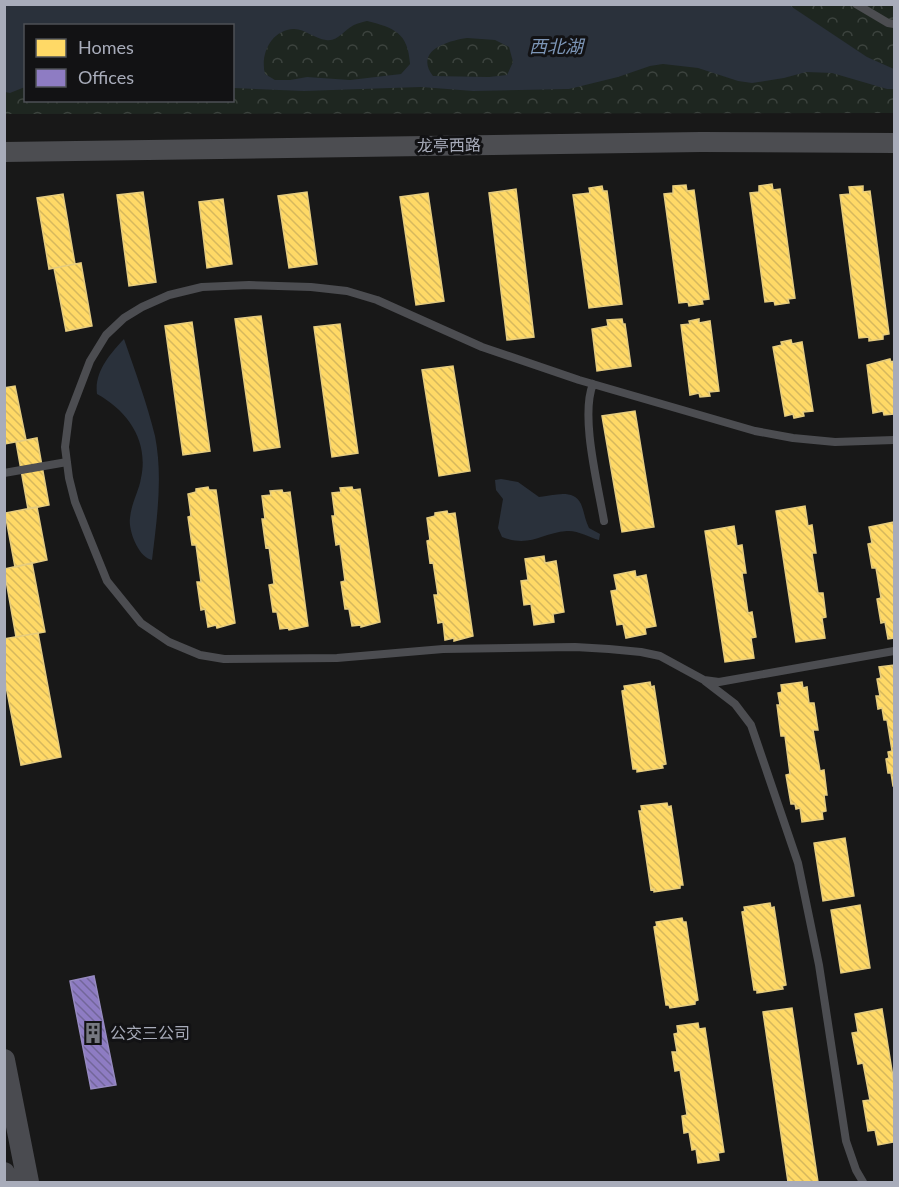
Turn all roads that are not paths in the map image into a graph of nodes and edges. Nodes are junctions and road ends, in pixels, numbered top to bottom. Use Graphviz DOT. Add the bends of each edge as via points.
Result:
graph roads {
  1 [pos="856,4"];
  2 [pos="894,24"];
  3 [pos="894,143"];
  4 [pos="4,152"];
  5 [pos="593,384"];
  6 [pos="894,440"];
  7 [pos="67,462"];
  8 [pos="4,473"];
  9 [pos="604,520"];
  10 [pos="894,651"];
  11 [pos="704,680"];
  12 [pos="4,1060"];
  13 [pos="4,1173"];
  14 [pos="6,1182"];
  15 [pos="28,1182"];
  16 [pos="863,1182"];
  1 -- 2 [label="lane"];
  3 -- 4 [label="street, 龙亭西路"];
  5 -- 6 [label="lane" via="755,431 836,442"];
  5 -- 7 [label="lane" via="482,347 377,300 347,291 249,285 202,287 142,307 106,335 90,361 69,416"];
  5 -- 9 [label="lane" via="588,395 587,418"];
  7 -- 8 [label="lane"];
  7 -- 11 [label="lane" via="75,502 107,581 141,623 169,642 200,655 224,659 337,658 443,650 575,647 660,656"];
  10 -- 11 [label="lane" via="719,682"];
  11 -- 16 [label="lane" via="735,704 751,725 798,863 819,965 846,1141"];
  12 -- 15 [label="main road"];
  13 -- 14 [label="main road"];
}
